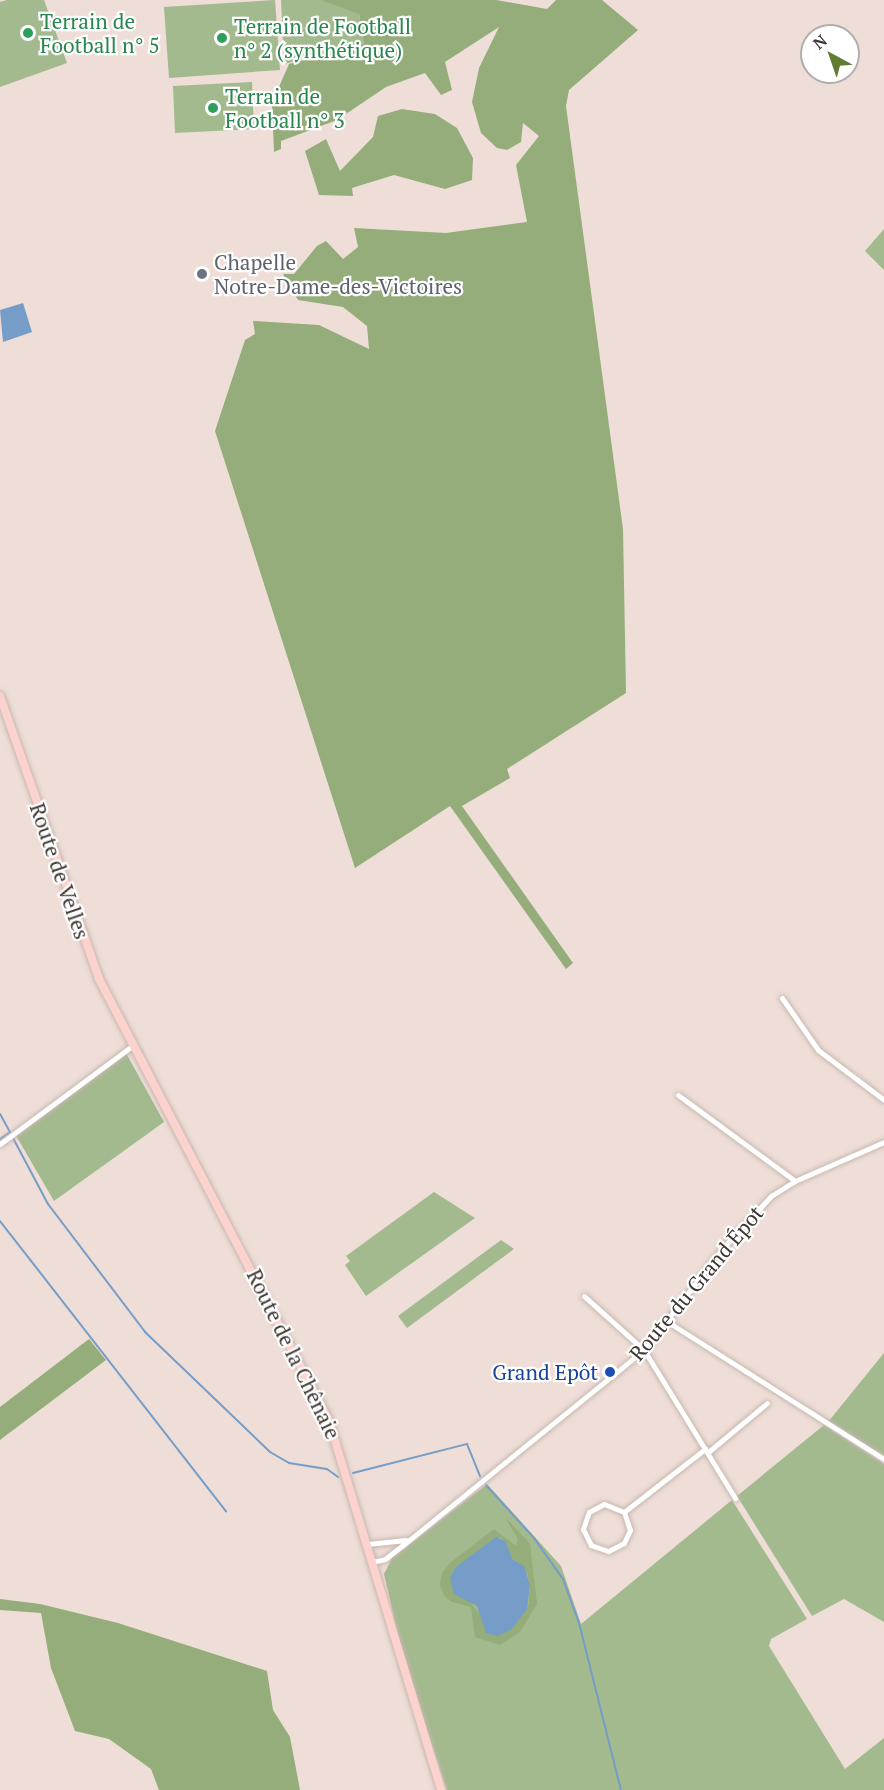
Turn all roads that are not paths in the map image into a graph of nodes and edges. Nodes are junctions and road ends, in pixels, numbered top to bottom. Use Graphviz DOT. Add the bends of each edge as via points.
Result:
graph roads {
  1 [pos="0,696"];
  2 [pos="782,998"];
  3 [pos="131,1043"];
  4 [pos="678,1095"];
  5 [pos="884,1100"];
  6 [pos="884,1142"];
  7 [pos="0,1144"];
  8 [pos="795,1180"];
  9 [pos="584,1296"];
  10 [pos="668,1322"];
  11 [pos="644,1350"];
  12 [pos="767,1403"];
  13 [pos="706,1451"];
  14 [pos="884,1459"];
  15 [pos="735,1498"];
  16 [pos="624,1512"];
  17 [pos="411,1538"];
  18 [pos="367,1544"];
  19 [pos="372,1562"];
  20 [pos="441,1790"];
  1 -- 3 [label="main road, Route de Velles" via="83,938"];
  2 -- 5 [label="street" via="818,1050"];
  3 -- 7 [label="street"];
  3 -- 18 [label="main road, Route de la Chênaie" via="316,1391 342,1455"];
  4 -- 8 [label="street"];
  6 -- 8 [label="street, Route du Grand Épot"];
  8 -- 10 [label="street, Route du Grand Épot" via="771,1196 738,1230"];
  9 -- 11 [label="street"];
  10 -- 11 [label="street, Route du Grand Épot"];
  10 -- 14 [label="street"];
  11 -- 13 [label="street"];
  11 -- 17 [label="street, Route du Grand Épot"];
  12 -- 13 [label="street"];
  13 -- 15 [label="street"];
  13 -- 16 [label="street"];
  16 -- 16 [label="street" via="604,1504 589,1512 583,1529 591,1545 608,1551 624,1543 630,1530"];
  17 -- 18 [label="street, Route du Grand Épot" via="391,1545"];
  17 -- 19 [label="street, Route du Grand Épot" via="385,1559"];
  18 -- 19 [label="main road, Route de la Chênaie"];
  19 -- 20 [label="main road, Route de la Chênaie"];
}
